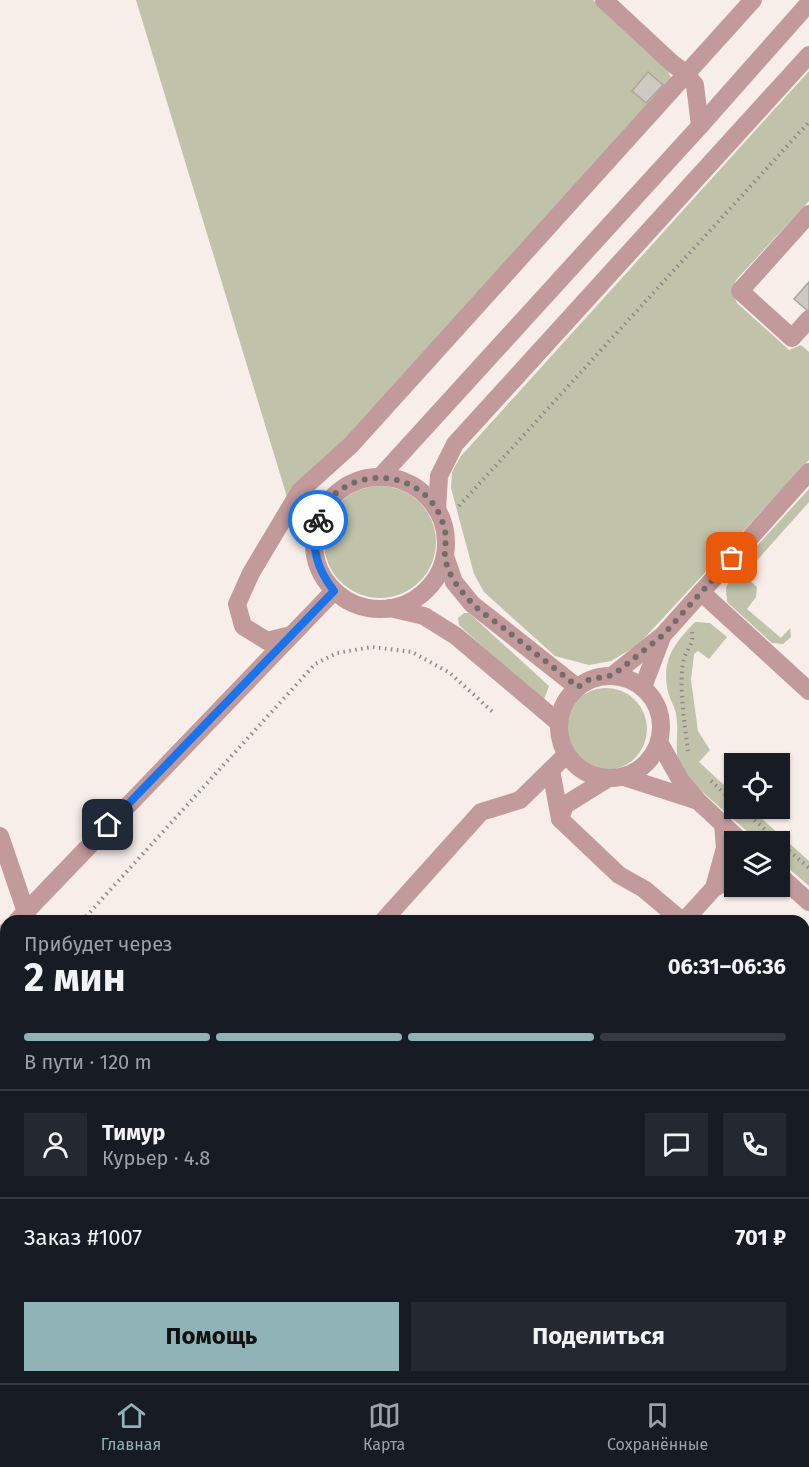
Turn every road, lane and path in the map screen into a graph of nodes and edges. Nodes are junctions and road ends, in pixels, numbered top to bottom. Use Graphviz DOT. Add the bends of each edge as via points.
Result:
graph roads {
  1 [pos="604,0"];
  2 [pos="753,0"];
  3 [pos="809,3"];
  4 [pos="809,55"];
  5 [pos="685,73"];
  6 [pos="809,122"];
  7 [pos="700,126"];
  8 [pos="809,214"];
  9 [pos="809,320"];
  10 [pos="809,472"];
  11 [pos="380,477"];
  12 [pos="459,506"];
  13 [pos="437,510"];
  14 [pos="445,556"];
  15 [pos="334,591"];
  16 [pos="701,592"];
  17 [pos="390,608"];
  18 [pos="682,613"];
  19 [pos="291,635"];
  20 [pos="663,635"];
  21 [pos="613,675"];
  22 [pos="578,687"];
  23 [pos="643,687"];
  24 [pos="809,691"];
  25 [pos="495,714"];
  26 [pos="559,723"];
  27 [pos="659,742"];
  28 [pos="688,752"];
  29 [pos="566,754"];
  30 [pos="551,770"];
  31 [pos="705,776"];
  32 [pos="616,778"];
  33 [pos="724,793"];
  34 [pos="698,801"];
  35 [pos="560,819"];
  36 [pos="753,819"];
  37 [pos="723,824"];
  38 [pos="730,831"];
  39 [pos="767,831"];
  40 [pos="0,836"];
  41 [pos="790,852"];
  42 [pos="809,868"];
  43 [pos="724,883"];
  44 [pos="790,885"];
  45 [pos="714,888"];
  46 [pos="809,902"];
  47 [pos="26,915"];
  48 [pos="31,915"];
  49 [pos="87,915"];
  50 [pos="388,915"];
  51 [pos="676,915"];
  52 [pos="689,915"];
  1 -- 5 [label="street"];
  2 -- 5 [label="street"];
  3 -- 7 [label="street"];
  4 -- 13 [label="street" via="455,444 439,477"];
  5 -- 7 [label="street" via="695,85"];
  5 -- 19 [label="street" via="351,445 300,491 237,604 243,626 267,641"];
  6 -- 12 [label="path"];
  7 -- 11 [label="street"];
  8 -- 9 [label="street" via="740,291 792,338"];
  10 -- 16 [label="street"];
  11 -- 13 [label="street" via="415,487"];
  11 -- 15 [label="street" via="347,485 333,496 320,515 316,561"];
  13 -- 14 [label="street" via="446,538"];
  14 -- 17 [label="street" via="429,587 415,598"];
  14 -- 22 [label="street" via="454,582 472,604"];
  15 -- 17 [label="street" via="351,602"];
  15 -- 19 [label="street"];
  16 -- 18 [label="street"];
  16 -- 24 [label="street"];
  17 -- 26 [label="street" via="423,616 456,636"];
  18 -- 20 [label="street"];
  18 -- 28 [label="path" via="693,634 684,658 683,679"];
  19 -- 48 [label="street"];
  20 -- 21 [label="street"];
  20 -- 23 [label="street"];
  21 -- 22 [label="street" via="588,680"];
  21 -- 23 [label="street"];
  22 -- 26 [label="street" via="561,709"];
  23 -- 27 [label="street" via="660,713"];
  25 -- 49 [label="path" via="450,673 412,652 372,647 337,653 315,664"];
  26 -- 29 [label="street"];
  27 -- 32 [label="street" via="651,760 639,770"];
  27 -- 34 [label="street" via="681,781"];
  29 -- 30 [label="street"];
  29 -- 32 [label="street" via="591,775"];
  30 -- 35 [label="street"];
  30 -- 50 [label="street" via="520,800 481,812"];
  31 -- 33 [label="path"];
  32 -- 34 [label="street"];
  32 -- 35 [label="street" via="565,805"];
  34 -- 37 [label="street"];
  35 -- 51 [label="street" via="619,874"];
  36 -- 39 [label="path"];
  37 -- 38 [label="street"];
  37 -- 45 [label="street" via="724,848"];
  40 -- 47 [label="street"];
  41 -- 42 [label="path"];
  43 -- 45 [label="street"];
  44 -- 46 [label="street"];
  45 -- 52 [label="street"];
}
